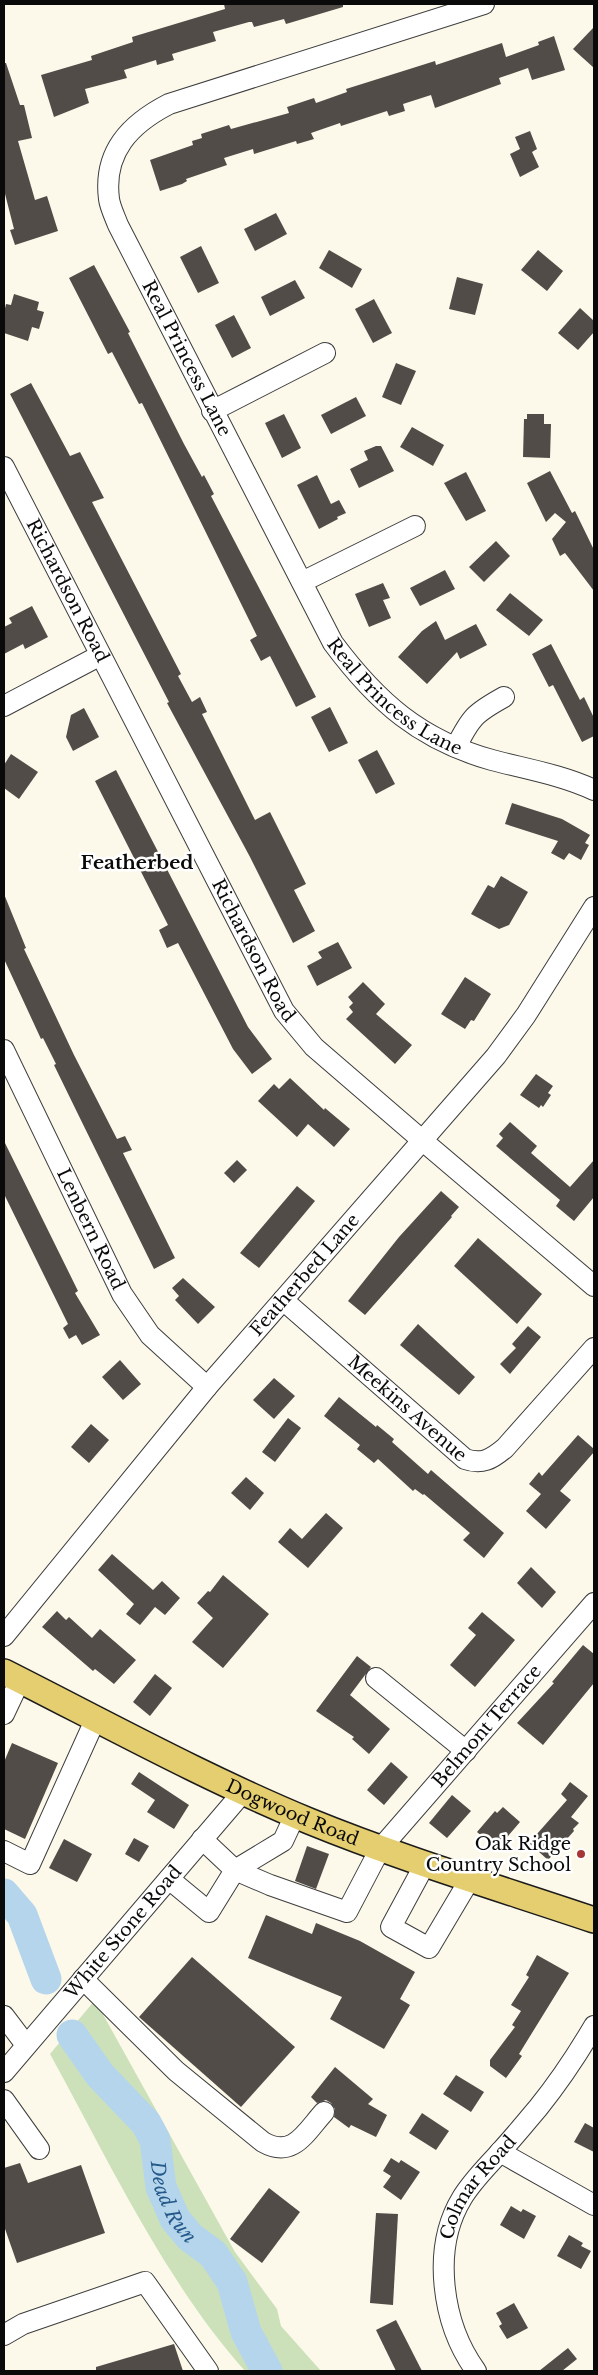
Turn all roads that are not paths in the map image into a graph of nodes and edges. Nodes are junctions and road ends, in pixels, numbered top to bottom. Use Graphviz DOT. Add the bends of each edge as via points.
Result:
graph roads {
  1 [pos="484,4"];
  2 [pos="325,353"];
  3 [pos="212,411"];
  4 [pos="4,467"];
  5 [pos="415,526"];
  6 [pos="302,582"];
  7 [pos="100,656"];
  8 [pos="504,697"];
  9 [pos="4,706"];
  10 [pos="456,747"];
  11 [pos="594,790"];
  12 [pos="594,907"];
  13 [pos="4,1050"];
  14 [pos="423,1141"];
  15 [pos="594,1286"];
  16 [pos="283,1300"];
  17 [pos="594,1348"];
  18 [pos="207,1387"];
  19 [pos="594,1603"];
  20 [pos="4,1636"];
  21 [pos="12,1676"];
  22 [pos="376,1678"];
  23 [pos="4,1714"];
  24 [pos="96,1718"];
  25 [pos="466,1751"];
  26 [pos="243,1792"];
  27 [pos="295,1815"];
  28 [pos="202,1839"];
  29 [pos="380,1849"];
  30 [pos="4,1851"];
  31 [pos="425,1864"];
  32 [pos="235,1870"];
  33 [pos="169,1879"];
  34 [pos="470,1879"];
  35 [pos="594,1920"];
  36 [pos="83,1979"];
  37 [pos="4,2016"];
  38 [pos="594,2026"];
  39 [pos="26,2046"];
  40 [pos="4,2072"];
  41 [pos="4,2100"];
  42 [pos="324,2112"];
  43 [pos="39,2149"];
  44 [pos="500,2152"];
  45 [pos="594,2205"];
  46 [pos="4,2335"];
  47 [pos="208,2371"];
  48 [pos="476,2371"];
  1 -- 3 [label="street, Real Princess Lane" via="169,104 147,115 129,130 116,151 108,175 109,200 118,225"];
  2 -- 3 [label="street"];
  3 -- 6 [label="street, Real Princess Lane"];
  4 -- 7 [label="street, Richardson Road"];
  5 -- 6 [label="street"];
  6 -- 10 [label="street, Real Princess Lane" via="333,643 375,694 401,718"];
  7 -- 9 [label="street"];
  7 -- 14 [label="street, Richardson Road" via="284,1011 314,1047"];
  8 -- 10 [label="street" via="480,710 469,722"];
  10 -- 11 [label="street, Real Princess Lane" via="564,778"];
  12 -- 14 [label="street, Featherbed Lane" via="526,1015 496,1056"];
  13 -- 18 [label="street, Lenbern Road" via="122,1294 150,1335"];
  14 -- 15 [label="street, Richardson Road"];
  14 -- 16 [label="street, Featherbed Lane"];
  16 -- 17 [label="street, Meekins Avenue" via="472,1462 494,1458 505,1448"];
  16 -- 18 [label="street, Featherbed Lane"];
  18 -- 20 [label="street, Featherbed Lane"];
  19 -- 25 [label="street, Belmont Terrace"];
  21 -- 23 [label="street"];
  21 -- 24 [label="main road, Dogwood Road"];
  22 -- 25 [label="street"];
  24 -- 26 [label="main road, Dogwood Road"];
  24 -- 30 [label="street" via="30,1864"];
  25 -- 29 [label="street, Belmont Terrace"];
  26 -- 27 [label="main road, Dogwood Road"];
  26 -- 28 [label="street, White Stone Road"];
  27 -- 29 [label="main road, Dogwood Road"];
  27 -- 32 [label="street" via="283,1841"];
  28 -- 32 [label="street"];
  28 -- 33 [label="street, White Stone Road"];
  29 -- 31 [label="main road, Dogwood Road"];
  29 -- 32 [label="street, Belmont Terrace" via="347,1912"];
  31 -- 34 [label="main road, Dogwood Road"];
  31 -- 34 [label="street" via="391,1927 429,1948"];
  32 -- 33 [label="street" via="209,1912"];
  33 -- 36 [label="street, White Stone Road"];
  34 -- 35 [label="main road, Dogwood Road"];
  36 -- 39 [label="street, White Stone Road"];
  36 -- 42 [label="street" via="176,2071 274,2149 286,2149 295,2144"];
  37 -- 39 [label="street"];
  38 -- 44 [label="street, Colmar Road" via="565,2072"];
  39 -- 40 [label="street, White Stone Road"];
  41 -- 43 [label="street"];
  44 -- 45 [label="street"];
  44 -- 48 [label="street, Colmar Road" via="461,2199 451,2221 446,2247 444,2276 448,2309 456,2337"];
  46 -- 47 [label="street" via="23,2324 145,2282"];
}
